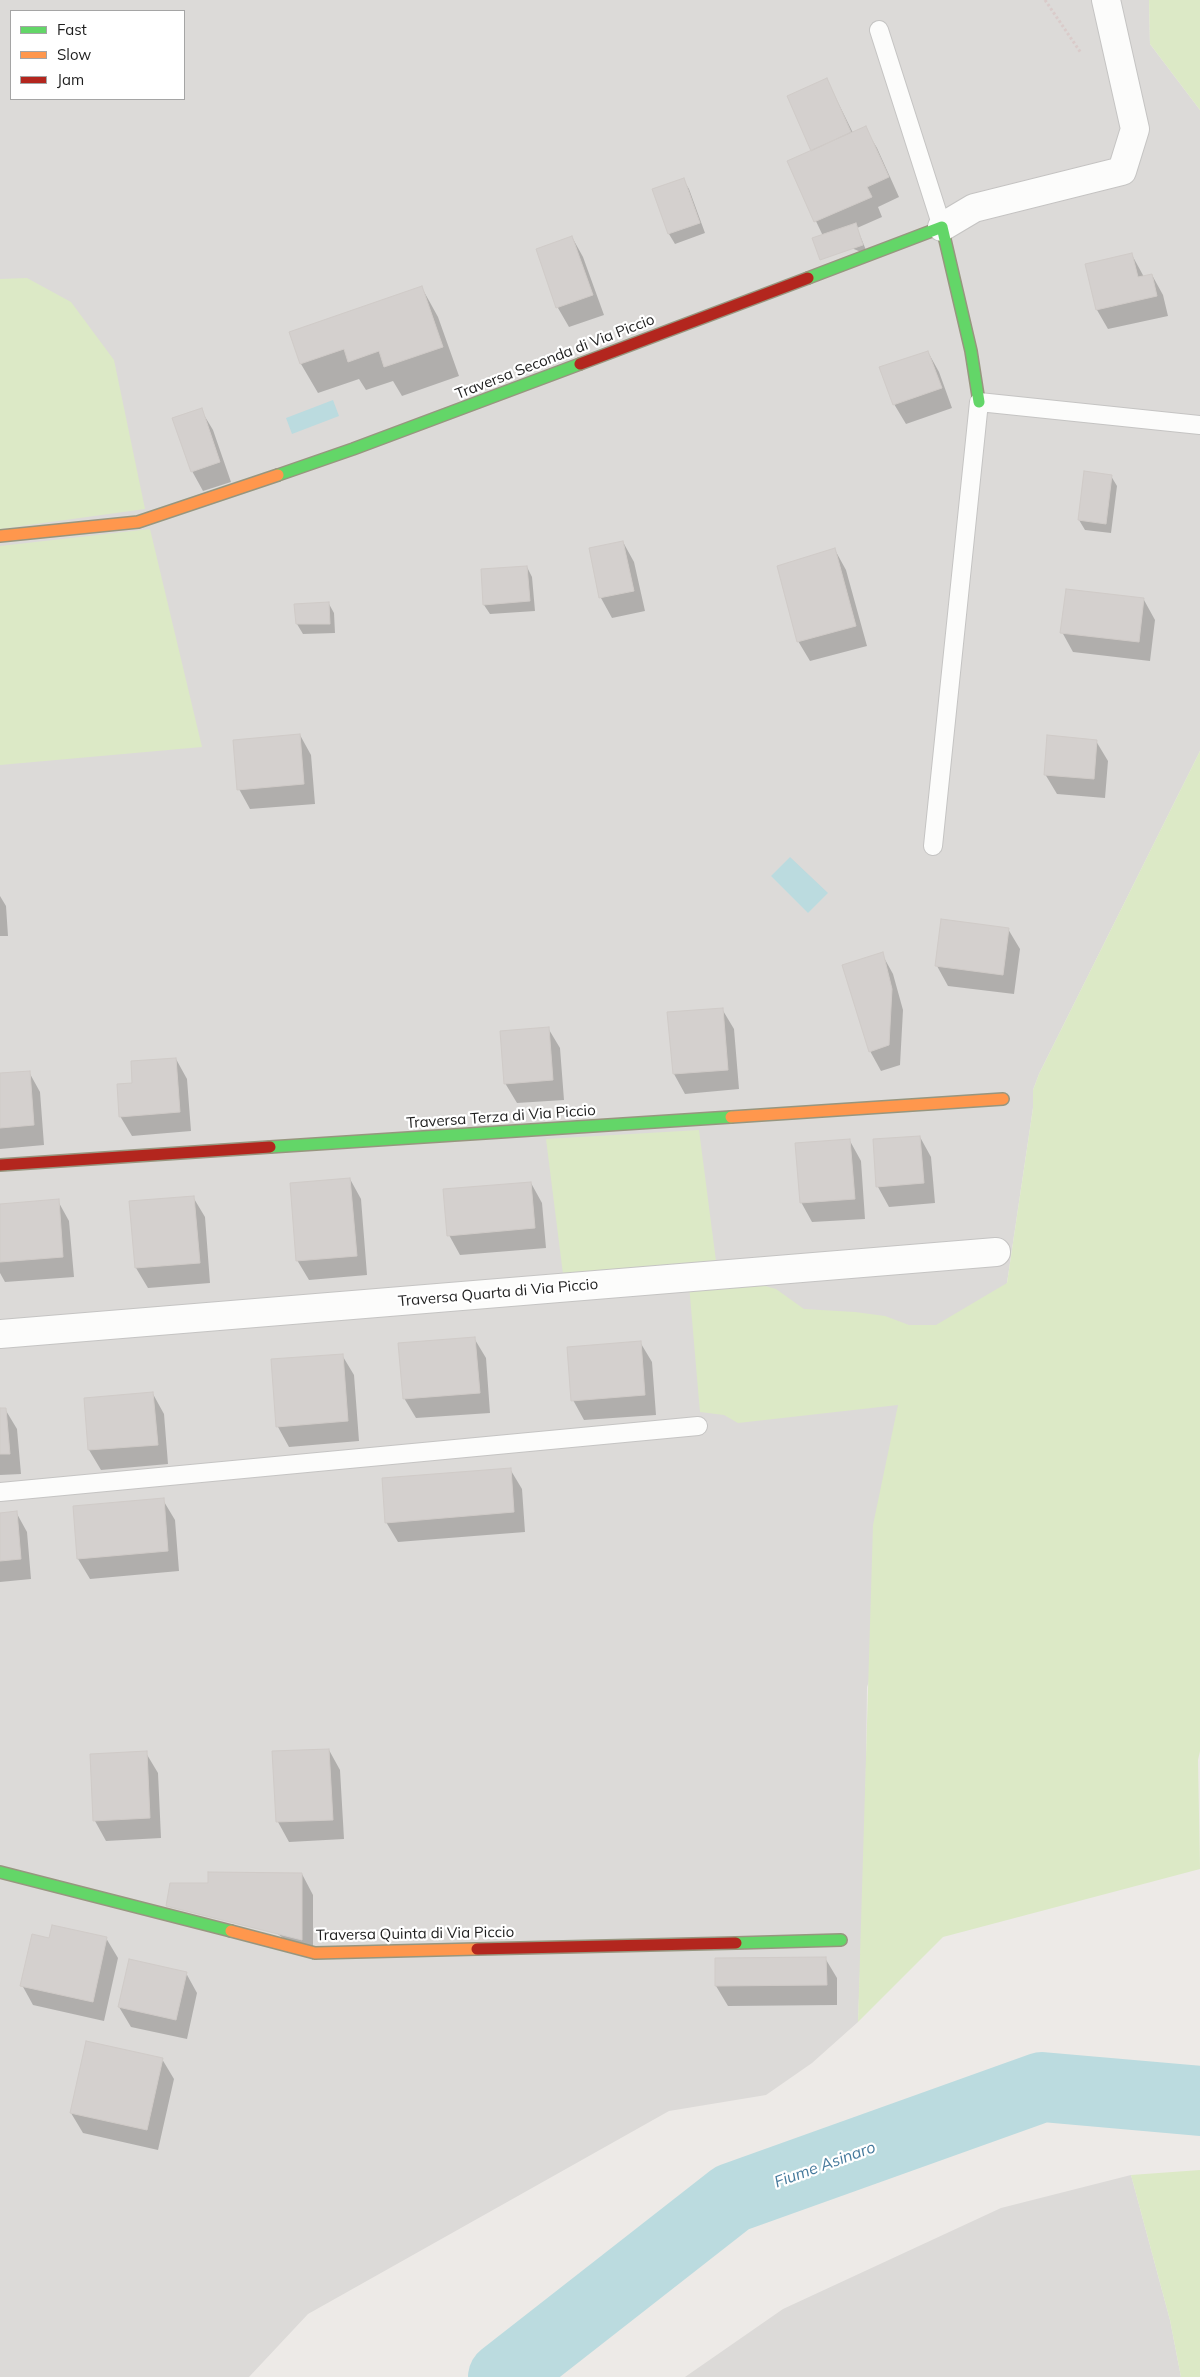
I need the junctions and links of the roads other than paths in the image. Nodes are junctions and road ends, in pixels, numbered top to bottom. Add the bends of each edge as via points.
1 (1106, 0) edge
2 (879, 30) dead end
3 (942, 227) junction
4 (980, 402) junction
5 (1200, 425) edge
6 (0, 536) edge
7 (933, 846) dead end
8 (1003, 1099) dead end
9 (0, 1165) edge
10 (996, 1252) dead end
11 (0, 1334) edge
12 (698, 1426) dead end
13 (0, 1492) edge
14 (0, 1872) edge
15 (841, 1940) dead end

1 - 3 street via 1134,129 1122,170 974,208
2 - 3 lane
3 - 4 street
3 - 6 street, Traversa Seconda di Via Piccio via 353,449 138,522
4 - 5 lane
4 - 7 lane
8 - 9 street, Traversa Terza di Via Piccio
10 - 11 street, Traversa Quarta di Via Piccio
12 - 13 lane
14 - 15 street, Traversa Quinta di Via Piccio via 315,1953

